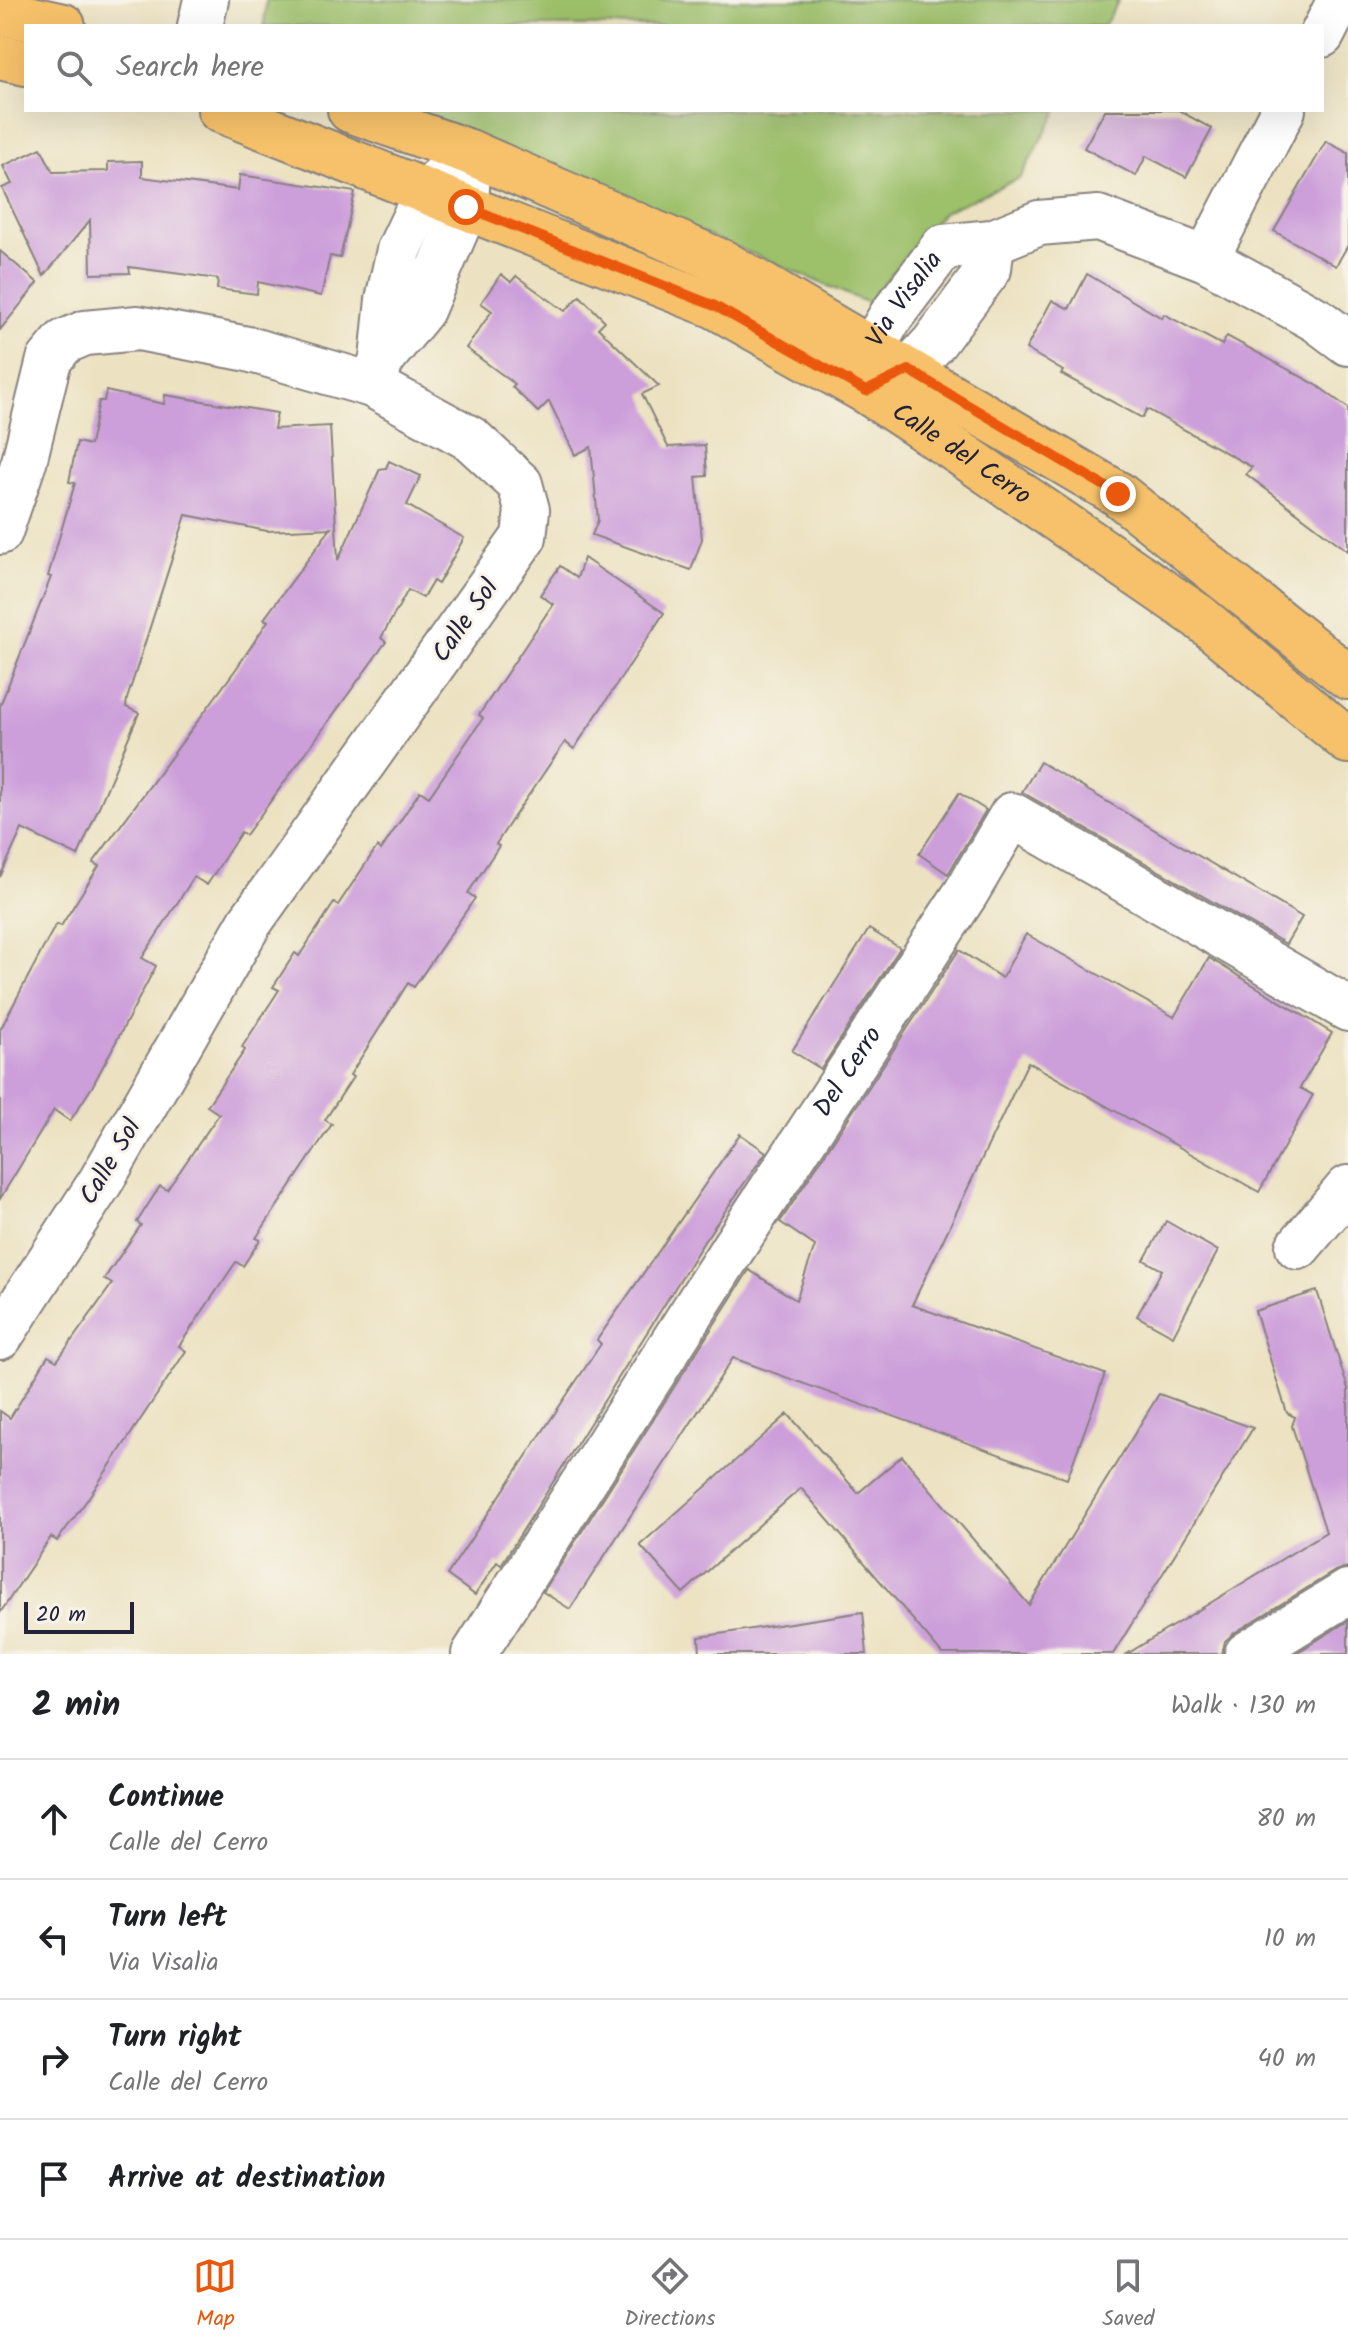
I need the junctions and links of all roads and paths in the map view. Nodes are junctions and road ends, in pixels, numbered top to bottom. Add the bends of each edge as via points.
1 (206, 0) edge
2 (1340, 0) edge
3 (0, 12) edge
4 (54, 24) edge
5 (200, 24) edge
6 (1324, 31) edge
7 (0, 57) edge
8 (24, 63) edge
9 (225, 112) edge
10 (356, 112) edge
11 (1282, 112) edge
12 (469, 152) junction
13 (446, 199) junction
14 (1206, 259) junction
15 (1348, 343) edge
16 (891, 359) junction
17 (377, 372) junction
18 (866, 391) junction
19 (0, 532) edge
20 (1348, 677) edge
21 (1348, 741) edge
22 (1348, 1009) edge
23 (1348, 1188) edge
24 (1298, 1247) dead end
25 (0, 1337) edge
26 (1348, 1592) edge
27 (474, 1654) edge
28 (1247, 1654) edge

1 - 5 street
2 - 6 street
3 - 4 main road
7 - 8 main road
9 - 13 main road, Calle del Cerro
10 - 12 main road, Calle del Cerro
11 - 14 street
12 - 13 street
12 - 16 main road, Calle del Cerro via 724,263
13 - 17 street via 399,250
13 - 18 main road, Calle del Cerro via 715,306
14 - 15 street, Via Visalia via 1317,320
14 - 16 street, Via Visalia via 1098,218 1039,223 992,242 989,269 933,344
16 - 18 street, Via Visalia
16 - 20 main road, Calle del Cerro via 1118,494
17 - 19 street, Calle Sol via 138,328 85,333 64,342 49,360
17 - 25 street, Calle Sol via 471,439 520,484 527,510 524,537 250,922 101,1181
18 - 21 main road, Calle del Cerro via 1198,616
22 - 27 street, Del Cerro via 1012,815
23 - 24 street
26 - 28 street

